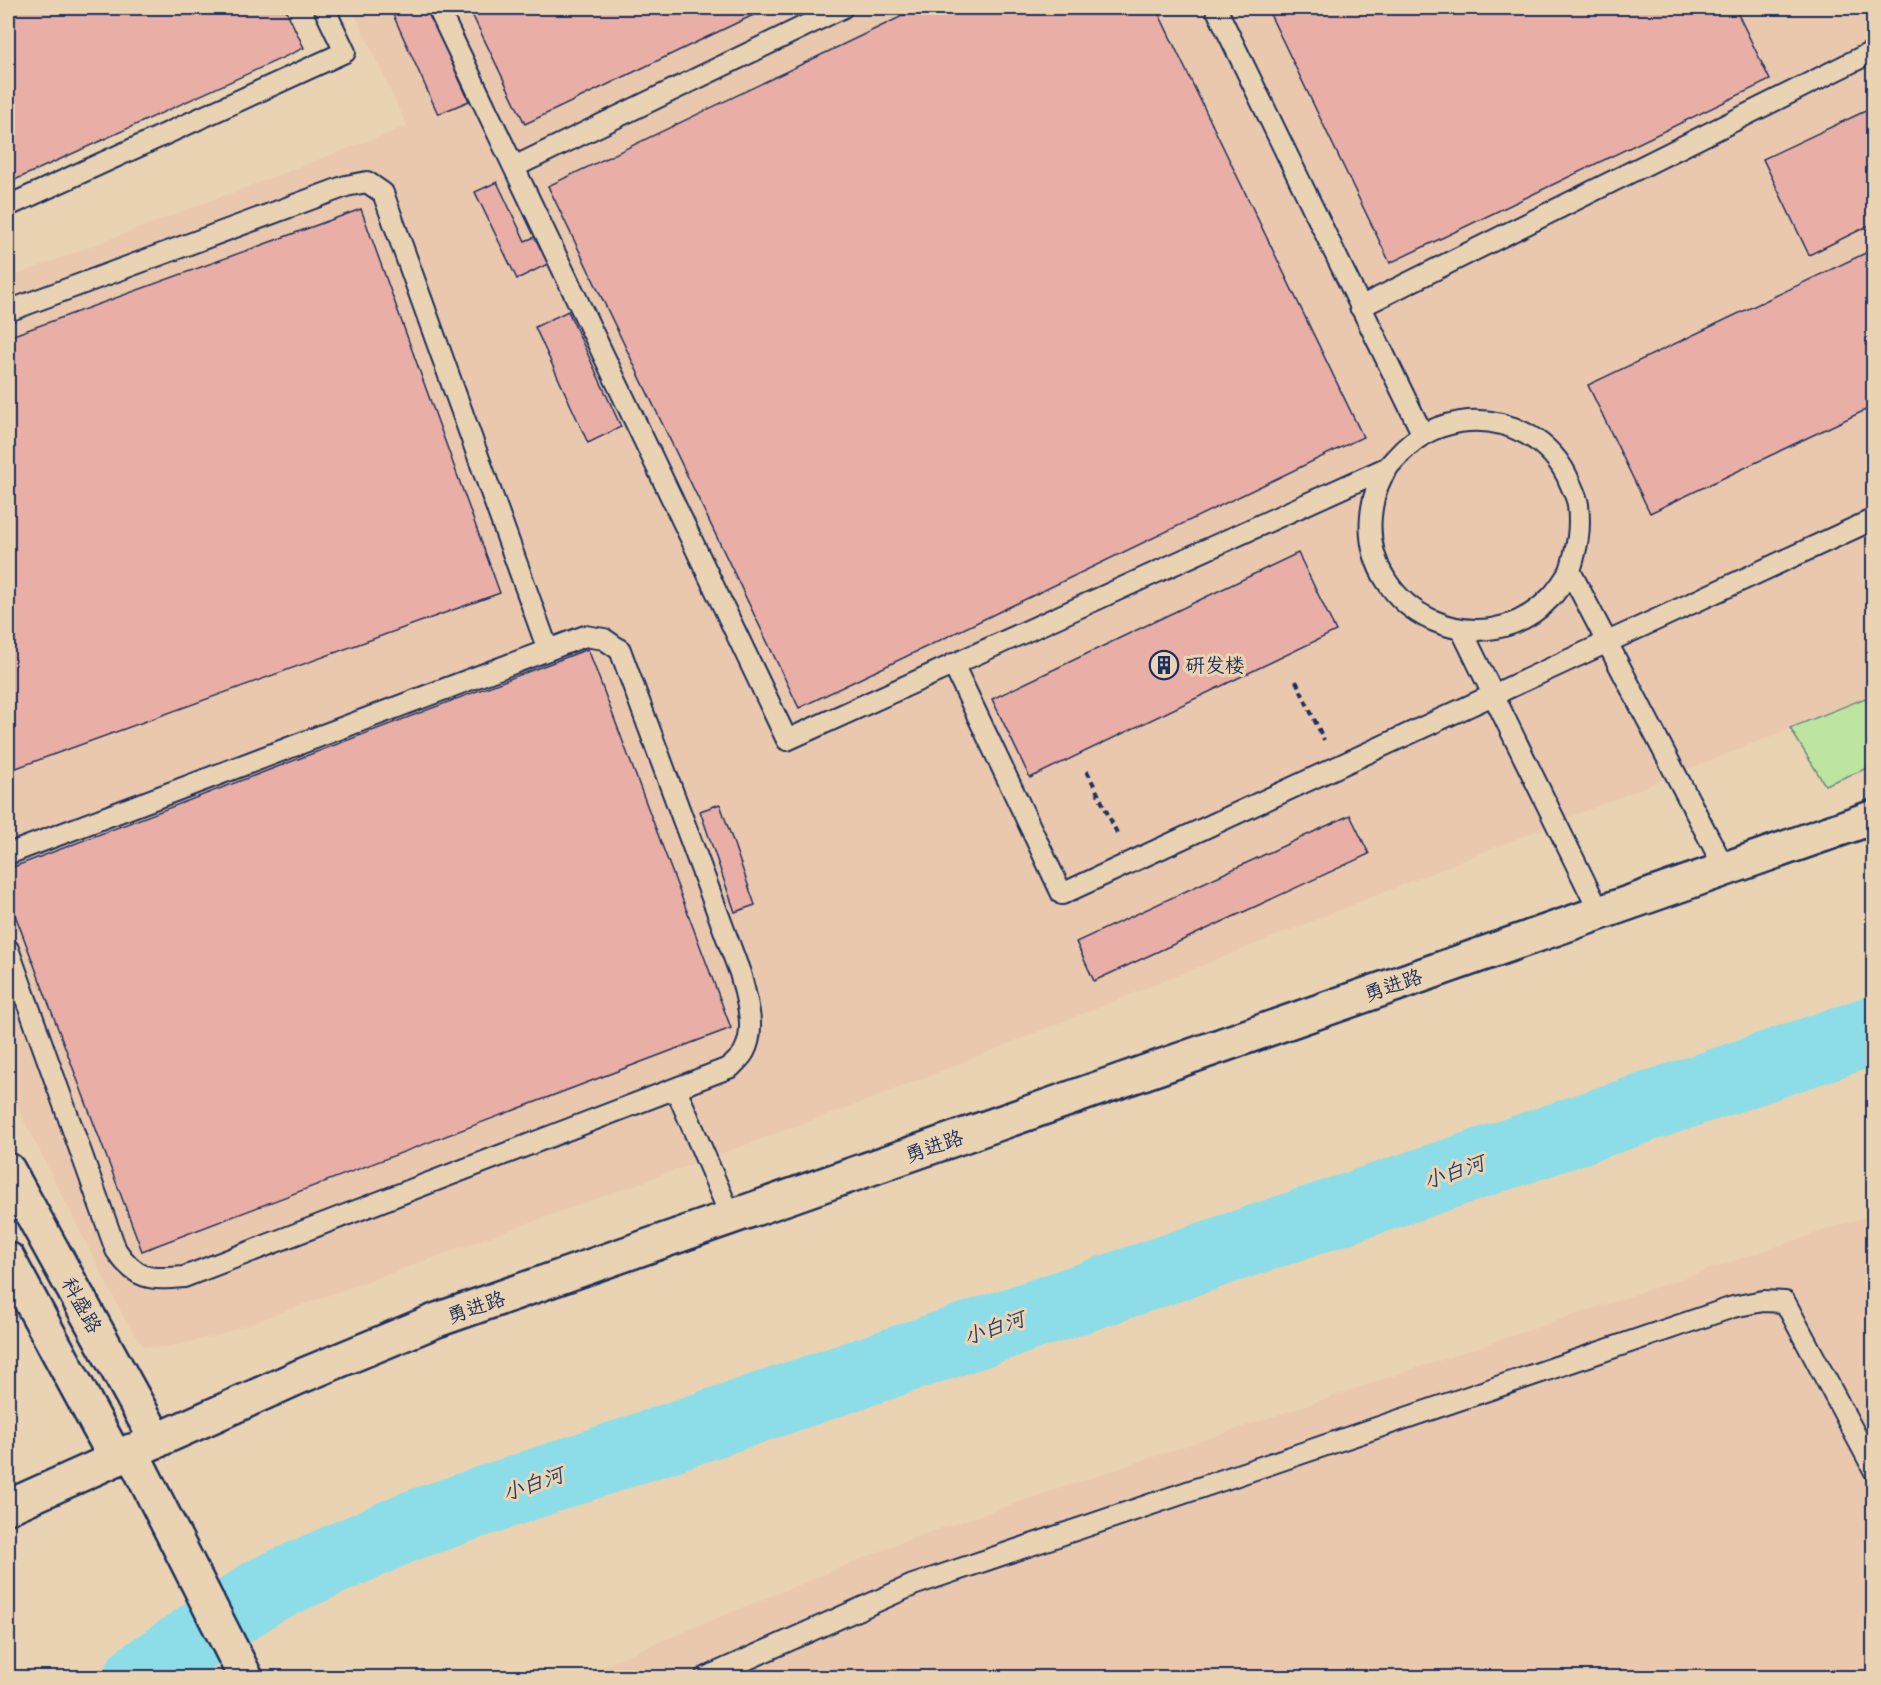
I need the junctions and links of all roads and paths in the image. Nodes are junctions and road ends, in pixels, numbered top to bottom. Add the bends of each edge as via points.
1 (324, 8) edge
2 (438, 8) edge
3 (842, 8) edge
4 (1216, 8) edge
5 (1874, 51) edge
6 (514, 167) junction
7 (8, 206) edge
8 (1360, 307) junction
9 (8, 311) edge
10 (1423, 435) junction
11 (1386, 468) junction
12 (1874, 519) edge
13 (1570, 571) junction
14 (1461, 629) junction
15 (1607, 643) junction
16 (548, 650) junction
17 (953, 664) junction
18 (1296, 681) dead end
19 (1493, 695) junction
20 (1336, 767) junction
21 (1087, 771) dead end
22 (1874, 817) edge
23 (8, 854) edge
24 (1131, 862) junction
25 (1725, 869) junction
26 (1600, 913) junction
27 (8, 949) edge
28 (676, 1089) junction
29 (8, 1170) edge
30 (731, 1217) junction
31 (8, 1259) edge
32 (135, 1450) junction
33 (1874, 1470) edge
34 (8, 1507) edge
35 (740, 1670) edge
36 (246, 1677) edge
37 (705, 1677) edge

1 - 7 lane via 345,52
2 - 6 lane
3 - 6 lane
4 - 8 lane
5 - 8 lane
6 - 17 lane via 787,740
8 - 10 lane
9 - 16 lane via 335,190 367,182 383,193
10 - 11 lane via 1410,442
10 - 13 lane via 1441,425 1476,420 1511,426 1542,444 1565,470 1578,502 1580,537
11 - 14 lane via 1372,500 1369,535 1379,569 1399,598 1427,619
11 - 17 lane
12 - 15 lane
13 - 14 lane via 1551,598 1524,618 1494,628
13 - 15 lane
14 - 19 lane
15 - 19 lane
15 - 25 lane
16 - 23 lane
16 - 28 lane via 585,636 604,639 620,650 740,973 750,1035 744,1053 731,1067
17 - 24 lane via 1062,894
18 - 20 path
19 - 20 lane
19 - 26 lane
20 - 24 lane
21 - 24 path
22 - 25 street, 勇进路
25 - 26 street, 勇进路
26 - 30 street, 勇进路
27 - 28 lane via 116,1250 140,1276 184,1277
28 - 30 lane
29 - 32 street, 科盛路
30 - 32 street, 勇进路 via 437,1320
31 - 32 street, 科盛路
32 - 34 street, 勇进路
32 - 36 street, 科盛路
33 - 35 lane via 1785,1302 1763,1301 1721,1311 913,1585
35 - 37 lane

